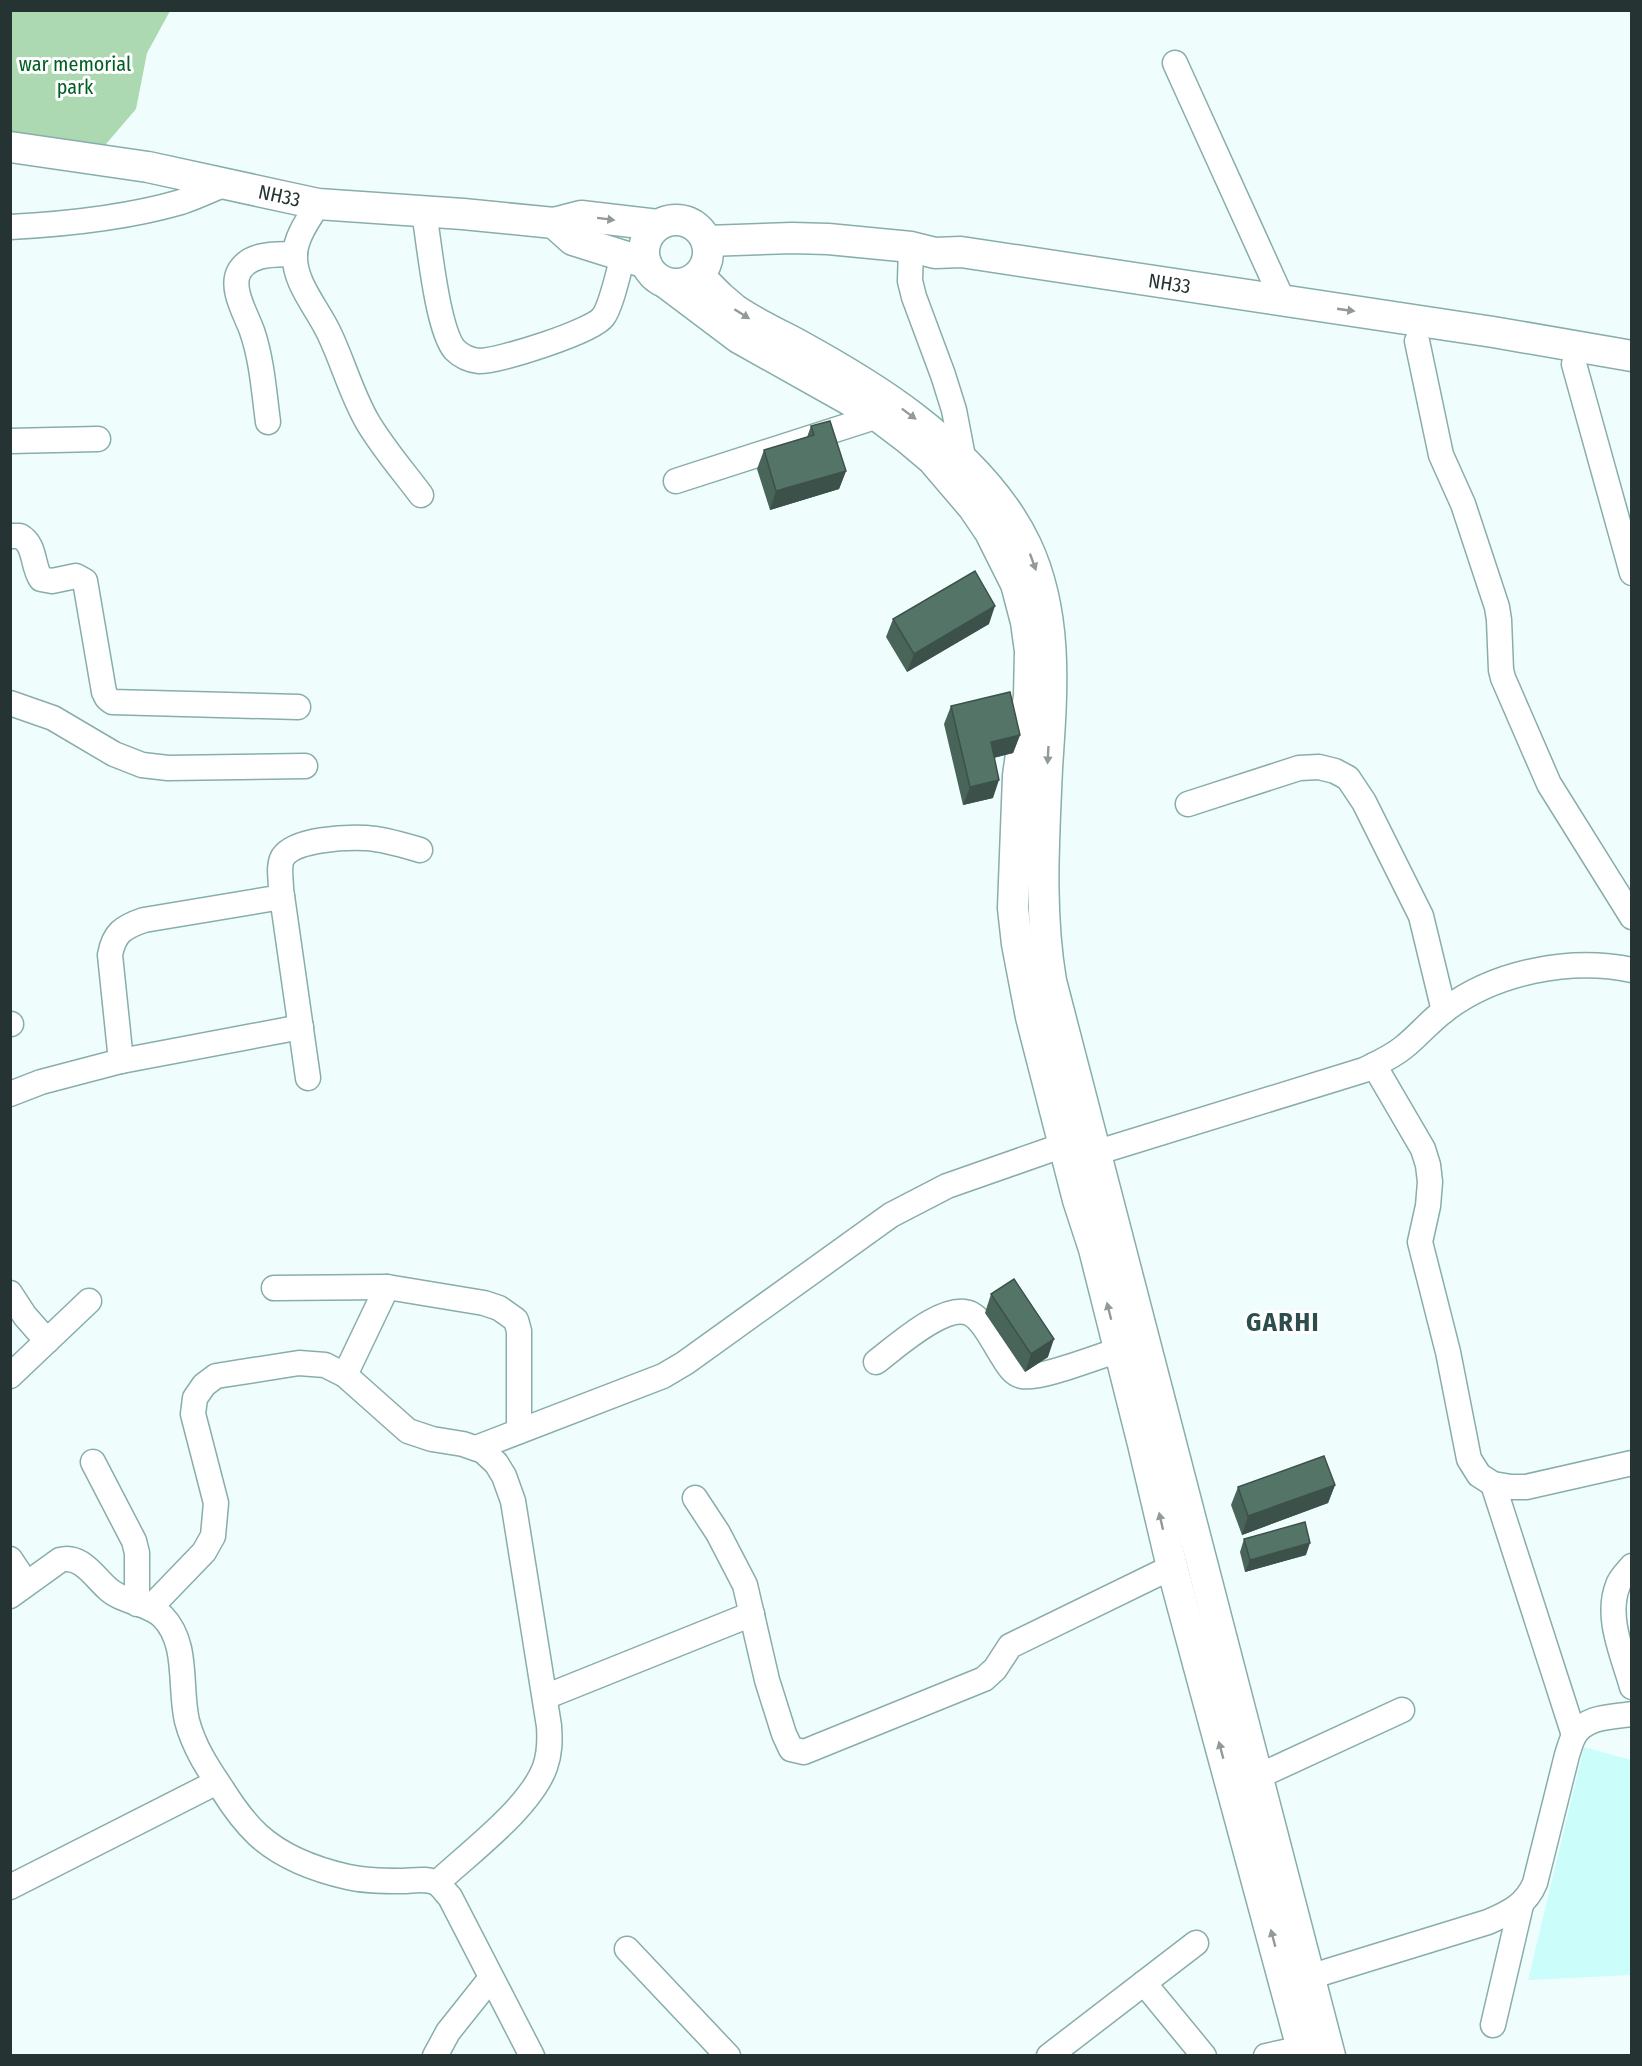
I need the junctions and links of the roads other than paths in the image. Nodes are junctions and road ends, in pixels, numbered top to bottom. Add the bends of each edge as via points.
1 (1175, 63) dead end
2 (10, 147) edge
3 (225, 184) junction
4 (318, 204) junction
5 (424, 212) junction
6 (554, 223) junction
7 (658, 225) junction
8 (10, 227) edge
9 (707, 241) junction
10 (923, 250) junction
11 (295, 254) junction
12 (645, 267) junction
13 (699, 276) junction
14 (1282, 301) junction
15 (1418, 341) junction
16 (1632, 356) edge
17 (1574, 364) junction
18 (1632, 375) edge
19 (878, 416) junction
20 (268, 422) dead end
21 (98, 439) dead end
22 (10, 441) edge
23 (964, 462) junction
24 (676, 481) dead end
25 (421, 495) dead end
26 (10, 536) edge
27 (1632, 573) edge
28 (10, 704) edge
29 (298, 707) dead end
30 (305, 766) dead end
31 (1188, 804) dead end
32 (420, 850) dead end
33 (282, 897) junction
34 (1632, 916) edge
35 (1632, 970) edge
36 (1444, 1011) junction
37 (301, 1027) junction
38 (121, 1061) junction
39 (1374, 1065) junction
40 (308, 1078) dead end
41 (10, 1094) edge
42 (1064, 1145) junction
43 (1095, 1153) junction
44 (387, 1287) junction
45 (274, 1288) dead end
46 (10, 1293) edge
47 (89, 1301) dead end
48 (47, 1341) junction
49 (1119, 1350) junction
50 (876, 1362) dead end
51 (345, 1375) junction
52 (10, 1376) edge
53 (519, 1431) junction
54 (476, 1448) junction
55 (93, 1462) dead end
56 (1632, 1463) edge
57 (1493, 1484) junction
58 (695, 1497) dead end
59 (10, 1559) edge
60 (1172, 1566) junction
61 (1632, 1566) edge
62 (18, 1590) edge
63 (143, 1606) junction
64 (753, 1614) junction
65 (1632, 1687) edge
66 (545, 1697) junction
67 (1402, 1710) dead end
68 (1632, 1714) edge
69 (1574, 1735) junction
70 (1257, 1777) junction
71 (217, 1782) junction
72 (437, 1883) junction
73 (10, 1887) edge
74 (1521, 1905) junction
75 (1196, 1943) dead end
76 (627, 1949) dead end
77 (491, 1978) junction
78 (1298, 1981) junction
79 (1144, 1983) junction
80 (1493, 2025) dead end
81 (1316, 2051) edge
82 (435, 2055) edge
83 (532, 2055) edge
84 (728, 2055) edge
85 (1049, 2055) edge
86 (1203, 2055) edge
87 (1266, 2055) edge

1 - 14 street
2 - 3 main road, NH33 via 148,167
3 - 4 main road, NH33
3 - 8 street via 183,201 126,215
4 - 5 main road, NH33
4 - 11 street via 299,236
5 - 6 main road, NH33
5 - 12 street via 446,333 453,348 464,358 481,361 504,356 583,331 605,315
6 -> 7 main road, NH33 via 580,216
6 - 12 main road via 573,240
7 - 9 main road via 672,220 687,221
7 - 12 main road via 644,249
9 - 10 main road, NH33 via 804,238
9 - 13 main road via 708,259
10 - 14 main road, NH33 via 961,252
10 - 15 main road via 959,270
10 - 23 street via 910,281 954,410
11 - 20 street via 260,256 248,261 238,272 236,286 260,363
11 - 25 street via 304,288 329,332 367,422
12 - 13 main road via 678,285
12 - 19 main road via 740,338
13 -> 23 main road via 740,313 886,397
14 -> 16 main road, NH33
15 - 17 main road
15 - 34 street via 1441,455 1463,504 1497,607 1503,678 1546,778
17 - 18 main road
17 - 27 street
19 - 24 street
19 - 42 main road via 932,459 973,507 1016,584 1026,622 1029,696 1018,776 1013,908 1031,1017
21 - 22 street
23 -> 43 main road via 1005,510 1026,545 1048,617 1052,689 1043,848 1043,928 1051,981
26 - 29 street via 20,536 28,542 41,579 76,576 85,581 104,692 112,702
28 - 30 street via 53,718 114,754 142,765
31 - 36 street via 1299,768 1319,767 1348,778 1364,802 1420,916
32 - 33 street via 367,838 301,845 281,860
33 - 37 street
33 - 38 street via 144,920 120,932 110,955
35 - 36 street via 1605,965 1556,967 1485,985
36 - 39 street via 1403,1048
37 - 38 street
37 - 40 street
38 - 41 street via 48,1079
39 - 43 street
39 - 57 street via 1423,1149 1428,1165 1428,1206 1420,1242 1423,1260 1448,1352 1468,1459 1479,1475
49 -> 42 main road
42 - 53 street via 922,1198 891,1215 663,1376
43 - 70 main road
44 - 45 street
44 - 51 street
44 - 53 street via 484,1303 516,1320
46 - 48 street
47 - 48 street
48 - 52 street
49 - 50 street via 1044,1374 1020,1376 1010,1368 979,1321 960,1312 944,1314
60 -> 49 main road
51 - 54 street via 408,1431
51 - 63 street via 325,1365 299,1363 216,1376 204,1385 195,1398 193,1414 216,1503 213,1536 204,1552
53 - 54 street
54 - 66 street via 496,1463 513,1501
55 - 63 street via 134,1541
56 - 57 street via 1526,1487
57 - 69 street
58 - 64 street via 736,1566
59 - 62 street
60 - 64 street via 1010,1646 984,1679 804,1752 791,1749 784,1734
78 -> 60 main road
61 - 65 street via 1618,1582 1613,1602 1615,1625
62 - 63 street via 68,1557 109,1591
63 - 71 street via 162,1617 174,1633 186,1718 194,1743
64 - 66 street
66 - 72 street via 550,1747 534,1788 518,1808
67 - 70 street
68 - 69 street via 1597,1719
69 - 74 street via 1535,1883
70 - 78 main road
71 - 72 street via 258,1835 280,1852 349,1877
71 - 73 street
72 - 77 street via 450,1897
74 - 78 street via 1488,1922
74 - 80 street
75 - 79 street
76 - 84 street
77 - 82 street via 448,2032
77 - 83 street
78 - 81 main road
79 - 85 street
79 - 86 street
81 - 87 street

